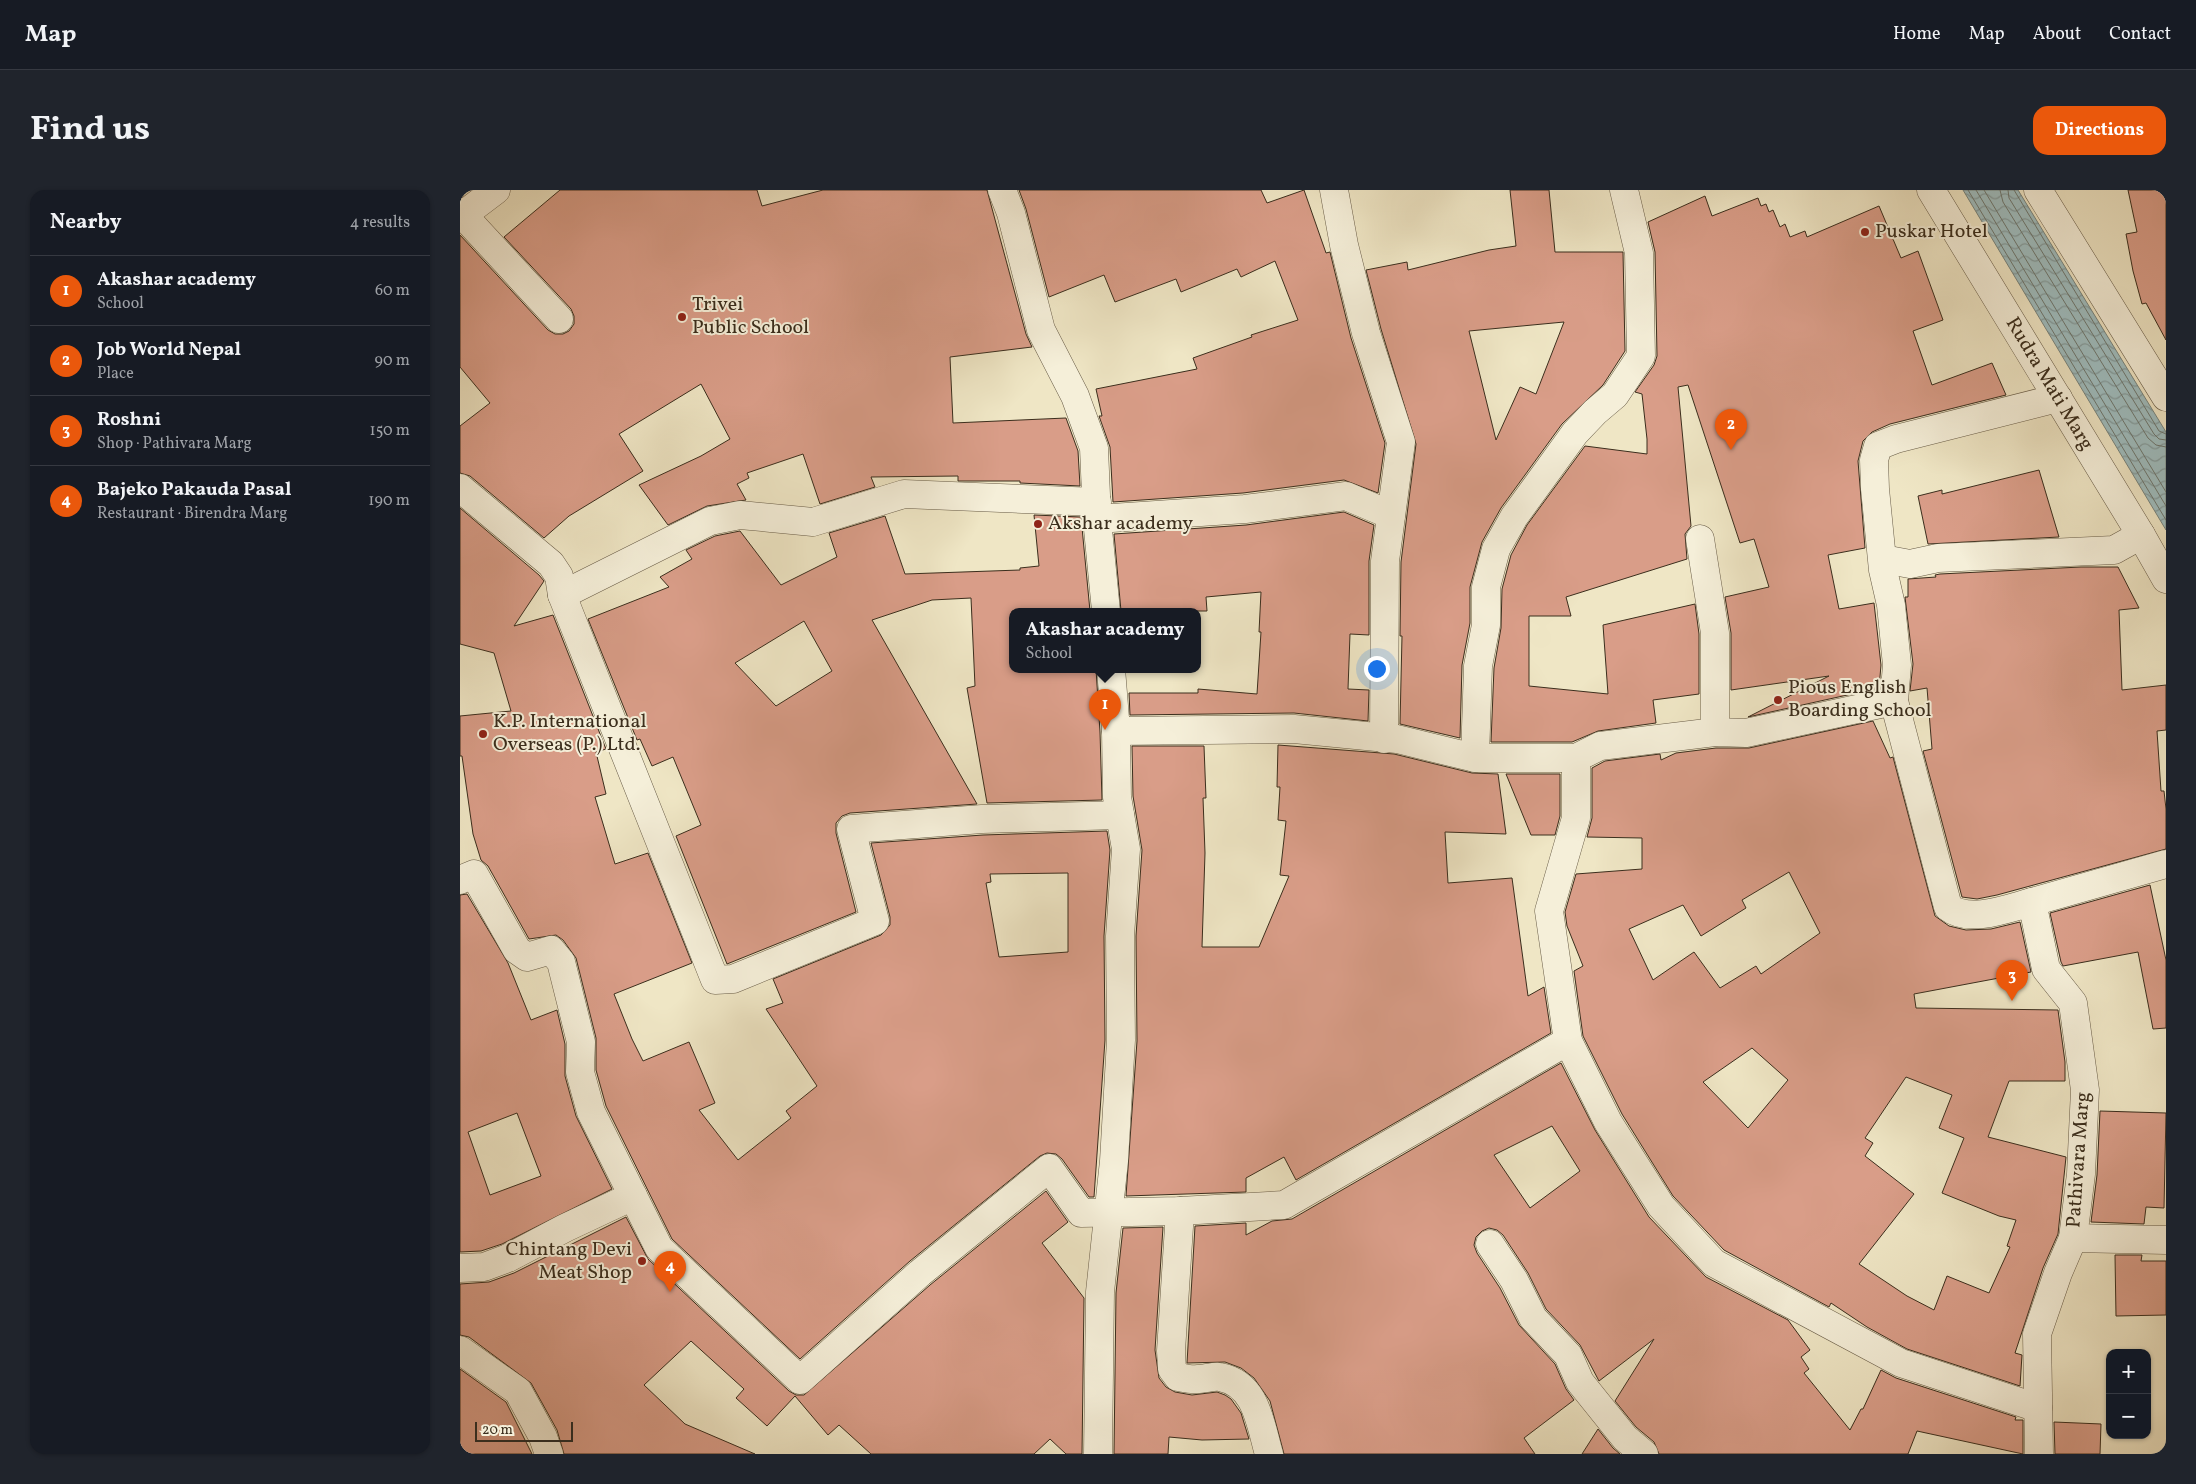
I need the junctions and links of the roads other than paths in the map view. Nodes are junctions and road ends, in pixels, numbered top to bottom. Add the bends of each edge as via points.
1 (496, 190) edge
2 (1002, 190) edge
3 (1334, 190) edge
4 (1624, 190) edge
5 (1931, 190) edge
6 (2038, 190) edge
7 (462, 213) edge
8 (559, 319) dead end
9 (2166, 397) edge
10 (2058, 398) junction
11 (460, 488) edge
12 (1097, 511) junction
13 (1391, 515) junction
14 (2142, 535) junction
15 (1700, 539) dead end
16 (1883, 559) junction
17 (2166, 579) edge
18 (562, 595) junction
19 (1106, 608) edge
20 (1111, 673) edge
21 (1894, 701) junction
22 (1116, 731) junction
23 (1714, 732) junction
24 (1384, 739) junction
25 (1475, 758) junction
26 (1576, 758) junction
27 (1120, 815) junction
28 (2166, 864) edge
29 (460, 880) edge
30 (2032, 902) junction
31 (1568, 1040) junction
32 (633, 1196) junction
33 (1109, 1212) junction
34 (1180, 1212) junction
35 (2073, 1238) junction
36 (2166, 1240) edge
37 (1490, 1244) dead end
38 (460, 1268) edge
39 (460, 1350) edge
40 (2038, 1408) junction
41 (549, 1454) edge
42 (1098, 1454) edge
43 (1269, 1454) edge
44 (1644, 1454) edge
45 (2039, 1454) edge

1 - 7 street
2 - 12 street via 1041,330 1075,396 1094,448
3 - 13 street via 1344,246 1366,332 1401,442
4 - 25 street via 1639,252 1641,356 1615,395 1576,433 1514,517 1496,549 1486,586 1486,625 1478,666
5 - 10 street, Rudra Mati Marg
6 - 9 street
7 - 8 street
10 - 14 street, Rudra Mati Marg
10 - 16 street via 1878,446 1874,460 1875,489
11 - 18 street via 551,564 558,576
12 - 13 street via 1245,509 1346,496
12 - 18 street via 904,494 813,522 740,515 710,521
12 - 19 street
13 - 24 street via 1385,561
14 - 16 street via 2114,550 1938,558 1910,564
14 - 17 street, Rudra Mati Marg
15 - 23 street via 1715,634
16 - 21 street via 1897,665
18 - 27 street via 715,980 733,979 875,921 851,829 982,819
20 - 22 street
21 - 23 street via 1746,733
21 - 30 street via 1948,907 1956,913 1968,914
22 - 24 street via 1294,729
22 - 27 street
23 - 26 street via 1600,746
24 - 25 street via 1397,739
25 - 26 street
26 - 31 street via 1576,818 1549,911
27 - 33 street via 1126,848 1120,936 1121,1040
28 - 30 street
29 - 32 street via 474,874 517,950 527,957 550,950 562,962 581,1042 580,1072 591,1112
30 - 35 street, Pathivara Marg via 2046,969 2073,1002 2085,1090 2081,1174
31 - 34 street via 1284,1205
31 - 40 street via 1608,1122 1661,1206 1714,1263 1900,1363
32 - 33 street via 659,1248 800,1380 920,1273 1049,1168 1081,1214
32 - 38 street via 508,1258 484,1267
33 - 34 street
33 - 42 street via 1100,1292
34 - 43 street via 1172,1369 1178,1376 1196,1380 1219,1377 1244,1389 1252,1397
35 - 36 street
35 - 40 street, Pathivara Marg via 2037,1334
37 - 44 street via 1514,1280 1533,1318 1568,1355 1580,1382 1620,1431
39 - 41 street via 518,1391 544,1437
40 - 45 street, Pathivara Marg

